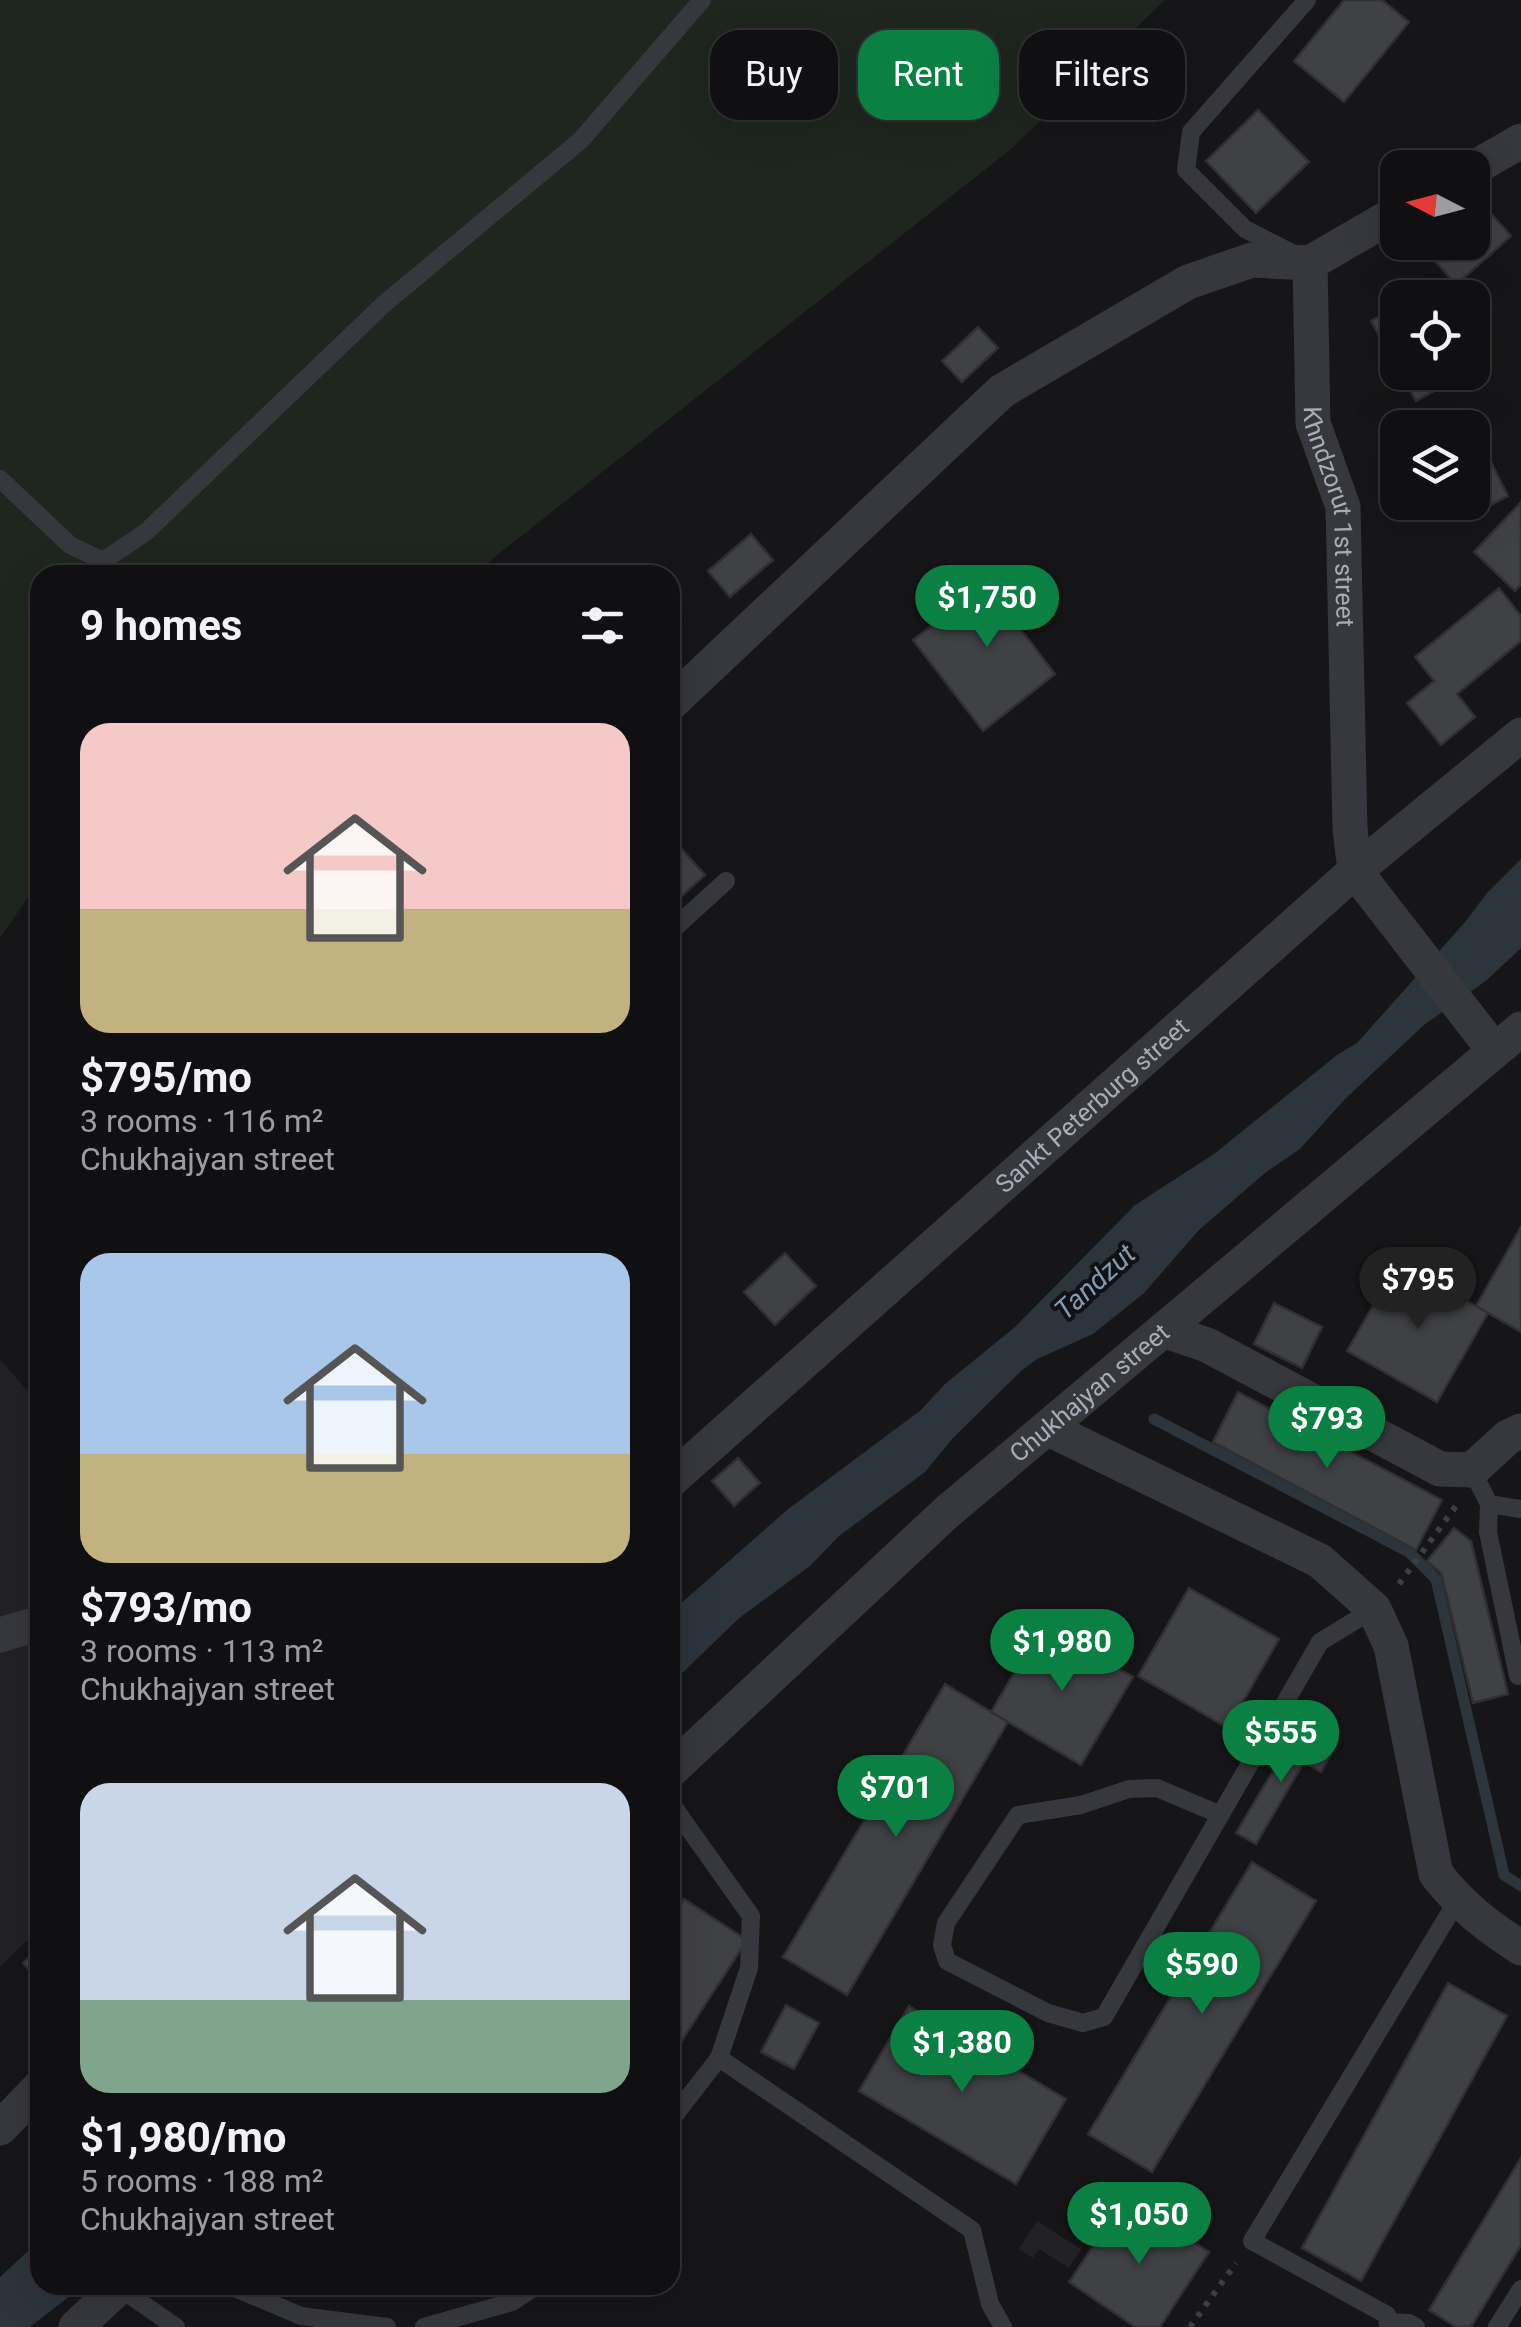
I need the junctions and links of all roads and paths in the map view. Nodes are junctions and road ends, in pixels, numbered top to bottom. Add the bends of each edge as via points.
1 (702, 0) edge
2 (1307, 0) edge
3 (1521, 141) edge
4 (1490, 159) edge
5 (1380, 222) edge
6 (1310, 263) junction
7 (0, 478) edge
8 (680, 695) edge
9 (1521, 734) edge
10 (1355, 871) junction
11 (726, 881) dead end
12 (680, 923) edge
13 (1497, 1034) edge
14 (1163, 1330) junction
15 (1047, 1428) junction
16 (1521, 1431) edge
17 (1472, 1470) junction
18 (680, 1472) edge
19 (1489, 1504) junction
20 (1521, 1509) edge
21 (1386, 1597) junction
22 (30, 1626) edge
23 (0, 1635) edge
24 (1518, 1676) dead end
25 (680, 1763) edge
26 (1220, 1815) junction
27 (680, 1816) edge
28 (1457, 1901) junction
29 (1521, 1948) edge
30 (719, 2058) junction
31 (30, 2097) edge
32 (680, 2108) edge
33 (0, 2128) edge
34 (1252, 2242) junction
35 (1521, 2290) edge
36 (110, 2295) edge
37 (132, 2295) edge
38 (252, 2295) edge
39 (523, 2295) edge
40 (1388, 2324) edge
41 (76, 2327) edge
42 (176, 2327) edge
43 (387, 2327) edge
44 (424, 2327) edge
45 (1002, 2327) edge
46 (1190, 2327) edge
47 (1416, 2327) edge
48 (1497, 2327) edge

1 - 7 lane via 581,140 384,304 146,532 103,561 70,545
2 - 6 lane via 1191,132 1186,170 1245,229
3 - 4 street
5 - 6 street
6 - 8 street via 1252,260 1188,282 1002,391
6 - 10 street, Khndzorut 1st street via 1313,424 1344,506
9 - 10 street, Sankt Peterburg street
10 - 13 street
10 - 18 street, Sankt Peterburg street
11 - 12 lane
13 - 14 street, Chukhajyan street
14 - 15 street, Chukhajyan street
14 - 17 street via 1207,1345 1440,1469
15 - 21 street
15 - 25 street, Chukhajyan street via 947,1512
16 - 17 street
17 - 19 lane
17 - 21 path via 1453,1514
19 - 20 lane
19 - 24 lane via 1488,1532
21 - 26 lane via 1320,1642
21 - 28 street via 1436,1874
22 - 23 street
26 - 26 lane via 1104,2018 1083,2024 1048,2013 947,1961 946,1923 1018,1816 1156,1788
27 - 30 lane via 751,1916 750,1968
28 - 29 street
28 - 34 lane
30 - 32 lane
30 - 45 lane via 972,2230
31 - 33 street
34 - 40 lane via 1387,2315
34 - 46 path
35 - 48 lane
36 - 41 street
37 - 42 lane
38 - 43 lane via 301,2316
39 - 44 lane
40 - 47 lane

